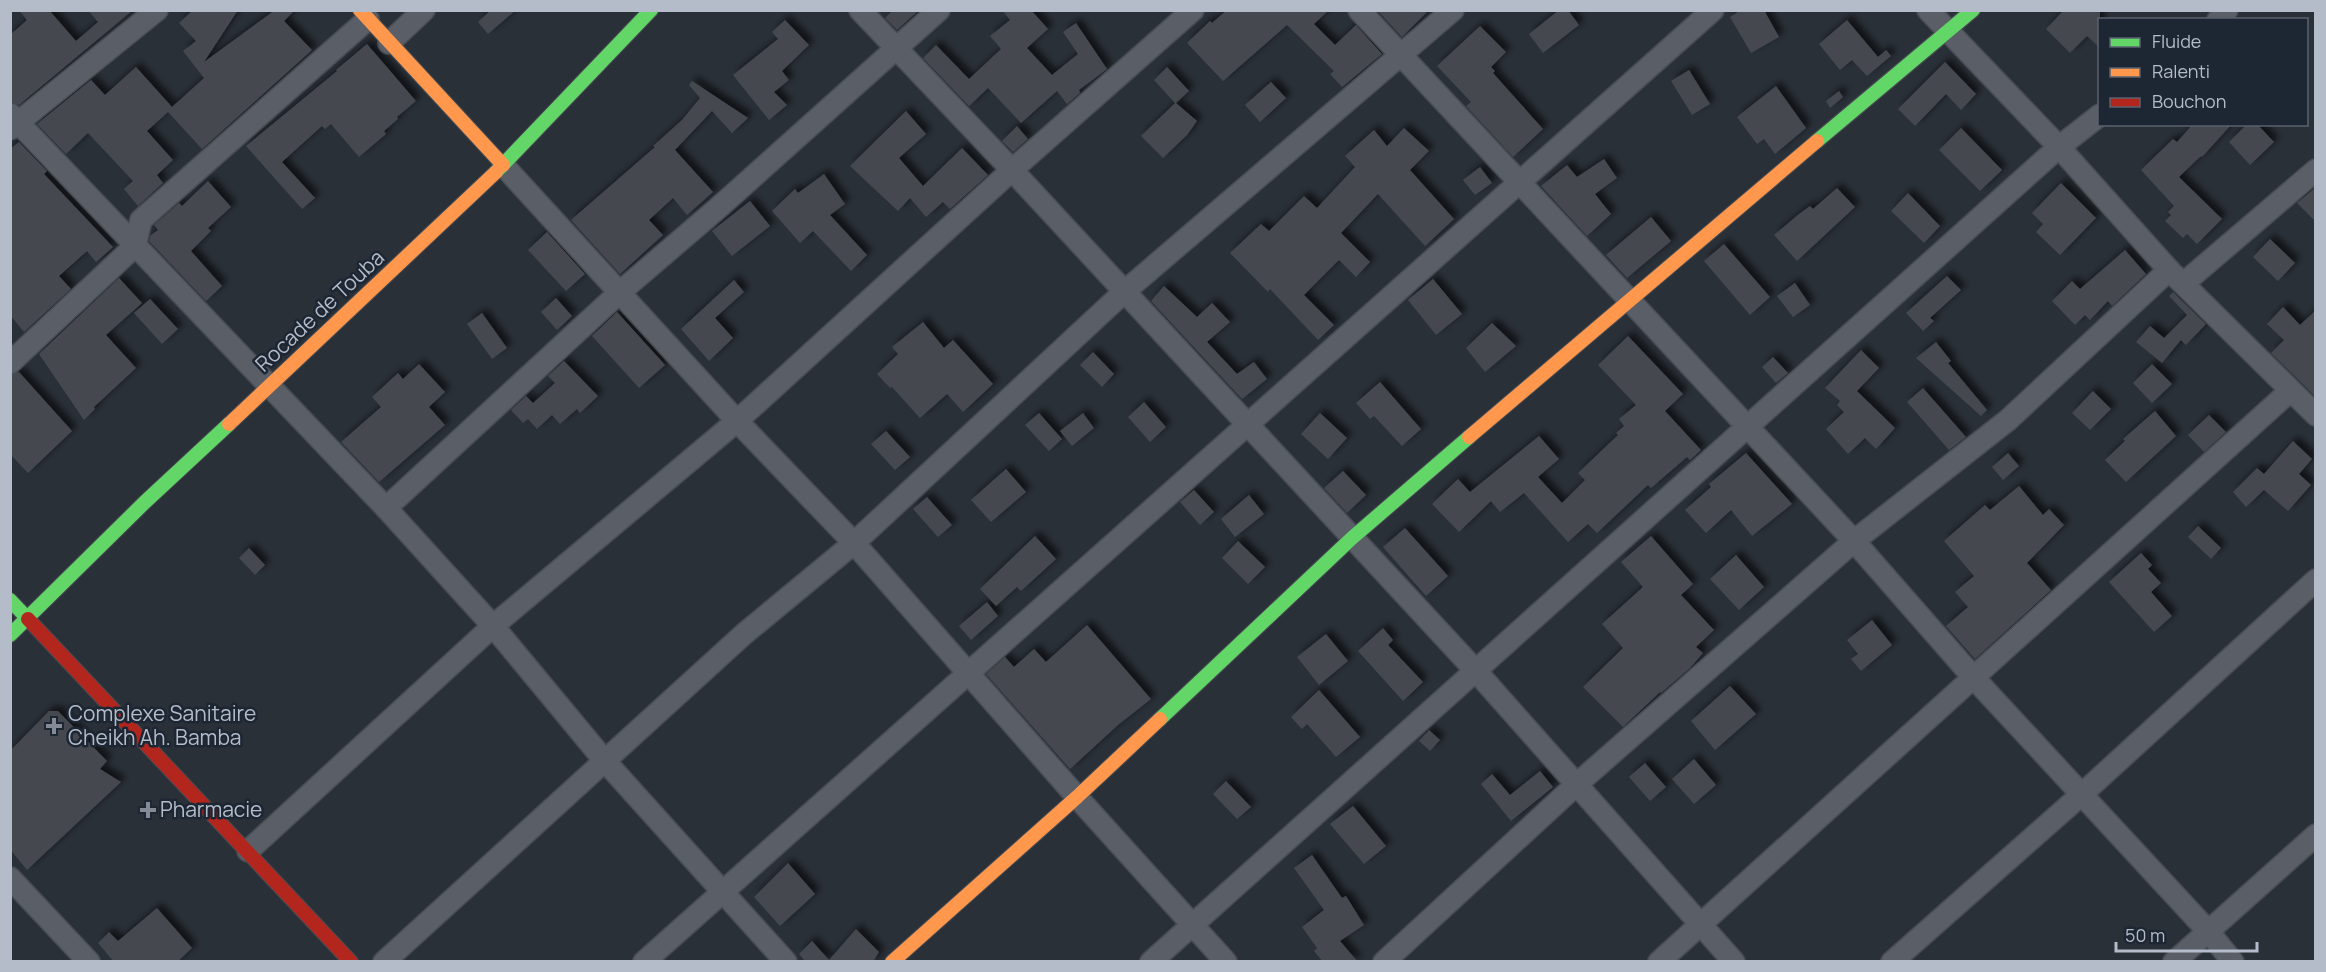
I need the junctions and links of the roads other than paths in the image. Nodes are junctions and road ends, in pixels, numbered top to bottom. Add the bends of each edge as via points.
1 (157, 10) edge
2 (424, 10) edge
3 (651, 10) edge
4 (860, 10) edge
5 (939, 10) edge
6 (1193, 10) edge
7 (1359, 10) edge
8 (1453, 10) edge
9 (1713, 10) edge
10 (1928, 10) edge
11 (1973, 10) edge
12 (364, 15) edge
13 (1949, 31) junction
14 (388, 43) junction
15 (896, 48) junction
16 (1400, 57) junction
17 (2098, 118) edge
18 (13, 122) edge
19 (2059, 147) junction
20 (502, 165) junction
21 (1012, 170) junction
22 (2316, 170) edge
23 (1520, 183) junction
24 (135, 246) junction
25 (2177, 276) junction
26 (1124, 292) junction
27 (619, 293) junction
28 (1629, 299) junction
29 (10, 363) edge
30 (270, 386) junction
31 (2290, 391) junction
32 (2316, 416) edge
33 (737, 421) junction
34 (1249, 424) junction
35 (1747, 426) junction
36 (386, 508) junction
37 (1352, 538) junction
38 (1854, 542) junction
39 (854, 543) junction
40 (2316, 580) edge
41 (10, 600) edge
42 (28, 619) junction
43 (492, 626) junction
44 (10, 635) edge
45 (1475, 670) junction
46 (968, 674) junction
47 (1973, 678) junction
48 (604, 760) junction
49 (1578, 784) junction
50 (2081, 795) junction
51 (1077, 797) junction
52 (2316, 835) edge
53 (248, 851) junction
54 (10, 878) edge
55 (724, 891) junction
56 (1192, 924) junction
57 (1701, 924) junction
58 (2208, 931) junction
59 (88, 962) edge
60 (351, 962) edge
61 (384, 962) edge
62 (644, 962) edge
63 (786, 962) edge
64 (892, 962) edge
65 (1151, 962) edge
66 (1227, 962) edge
67 (1384, 962) edge
68 (1659, 962) edge
69 (1734, 962) edge
70 (1892, 962) edge
71 (2174, 962) edge
72 (2233, 962) edge

1 - 18 street
2 - 14 street
3 - 20 street, Rocade de Touba
4 - 15 street
5 - 15 street
6 - 21 street
7 - 16 street
8 - 16 street
9 - 23 street
10 - 13 street
11 - 13 street
12 - 14 street
12 - 24 street via 141,220
13 - 19 street
13 - 28 street
14 - 20 street
15 - 21 street
15 - 27 street
16 - 23 street
16 - 26 street
17 - 19 street
18 - 24 street
19 - 25 street
19 - 35 street
20 - 27 street
20 - 30 street, Rocade de Touba
21 - 26 street
21 - 33 street
22 - 25 street
23 - 28 street
23 - 34 street
24 - 29 street
24 - 30 street
25 - 31 street
25 - 38 street via 2008,420
26 - 34 street
26 - 39 street
27 - 33 street
27 - 36 street
28 - 35 street
28 - 37 street
30 - 36 street
30 - 42 street, Rocade de Touba via 145,502
31 - 32 street
31 - 47 street
33 - 39 street
33 - 43 street
34 - 37 street
34 - 46 street
35 - 38 street
35 - 45 street
36 - 43 street
37 - 45 street
37 - 51 street
38 - 47 street
38 - 49 street
39 - 46 street
39 - 48 street via 744,634
40 - 50 street
41 - 42 street
42 - 44 street, Rocade de Touba
42 - 53 street
43 - 48 street
43 - 53 street
45 - 49 street
45 - 56 street
46 - 51 street
46 - 55 street
47 - 50 street
47 - 57 street
48 - 55 street
48 - 61 street
49 - 57 street
49 - 67 street
50 - 58 street
50 - 70 street
51 - 56 street
51 - 64 street
52 - 58 street
53 - 60 street
54 - 59 street
55 - 62 street
55 - 63 street
56 - 65 street
56 - 66 street
57 - 68 street
57 - 69 street
58 - 71 street
58 - 72 street

